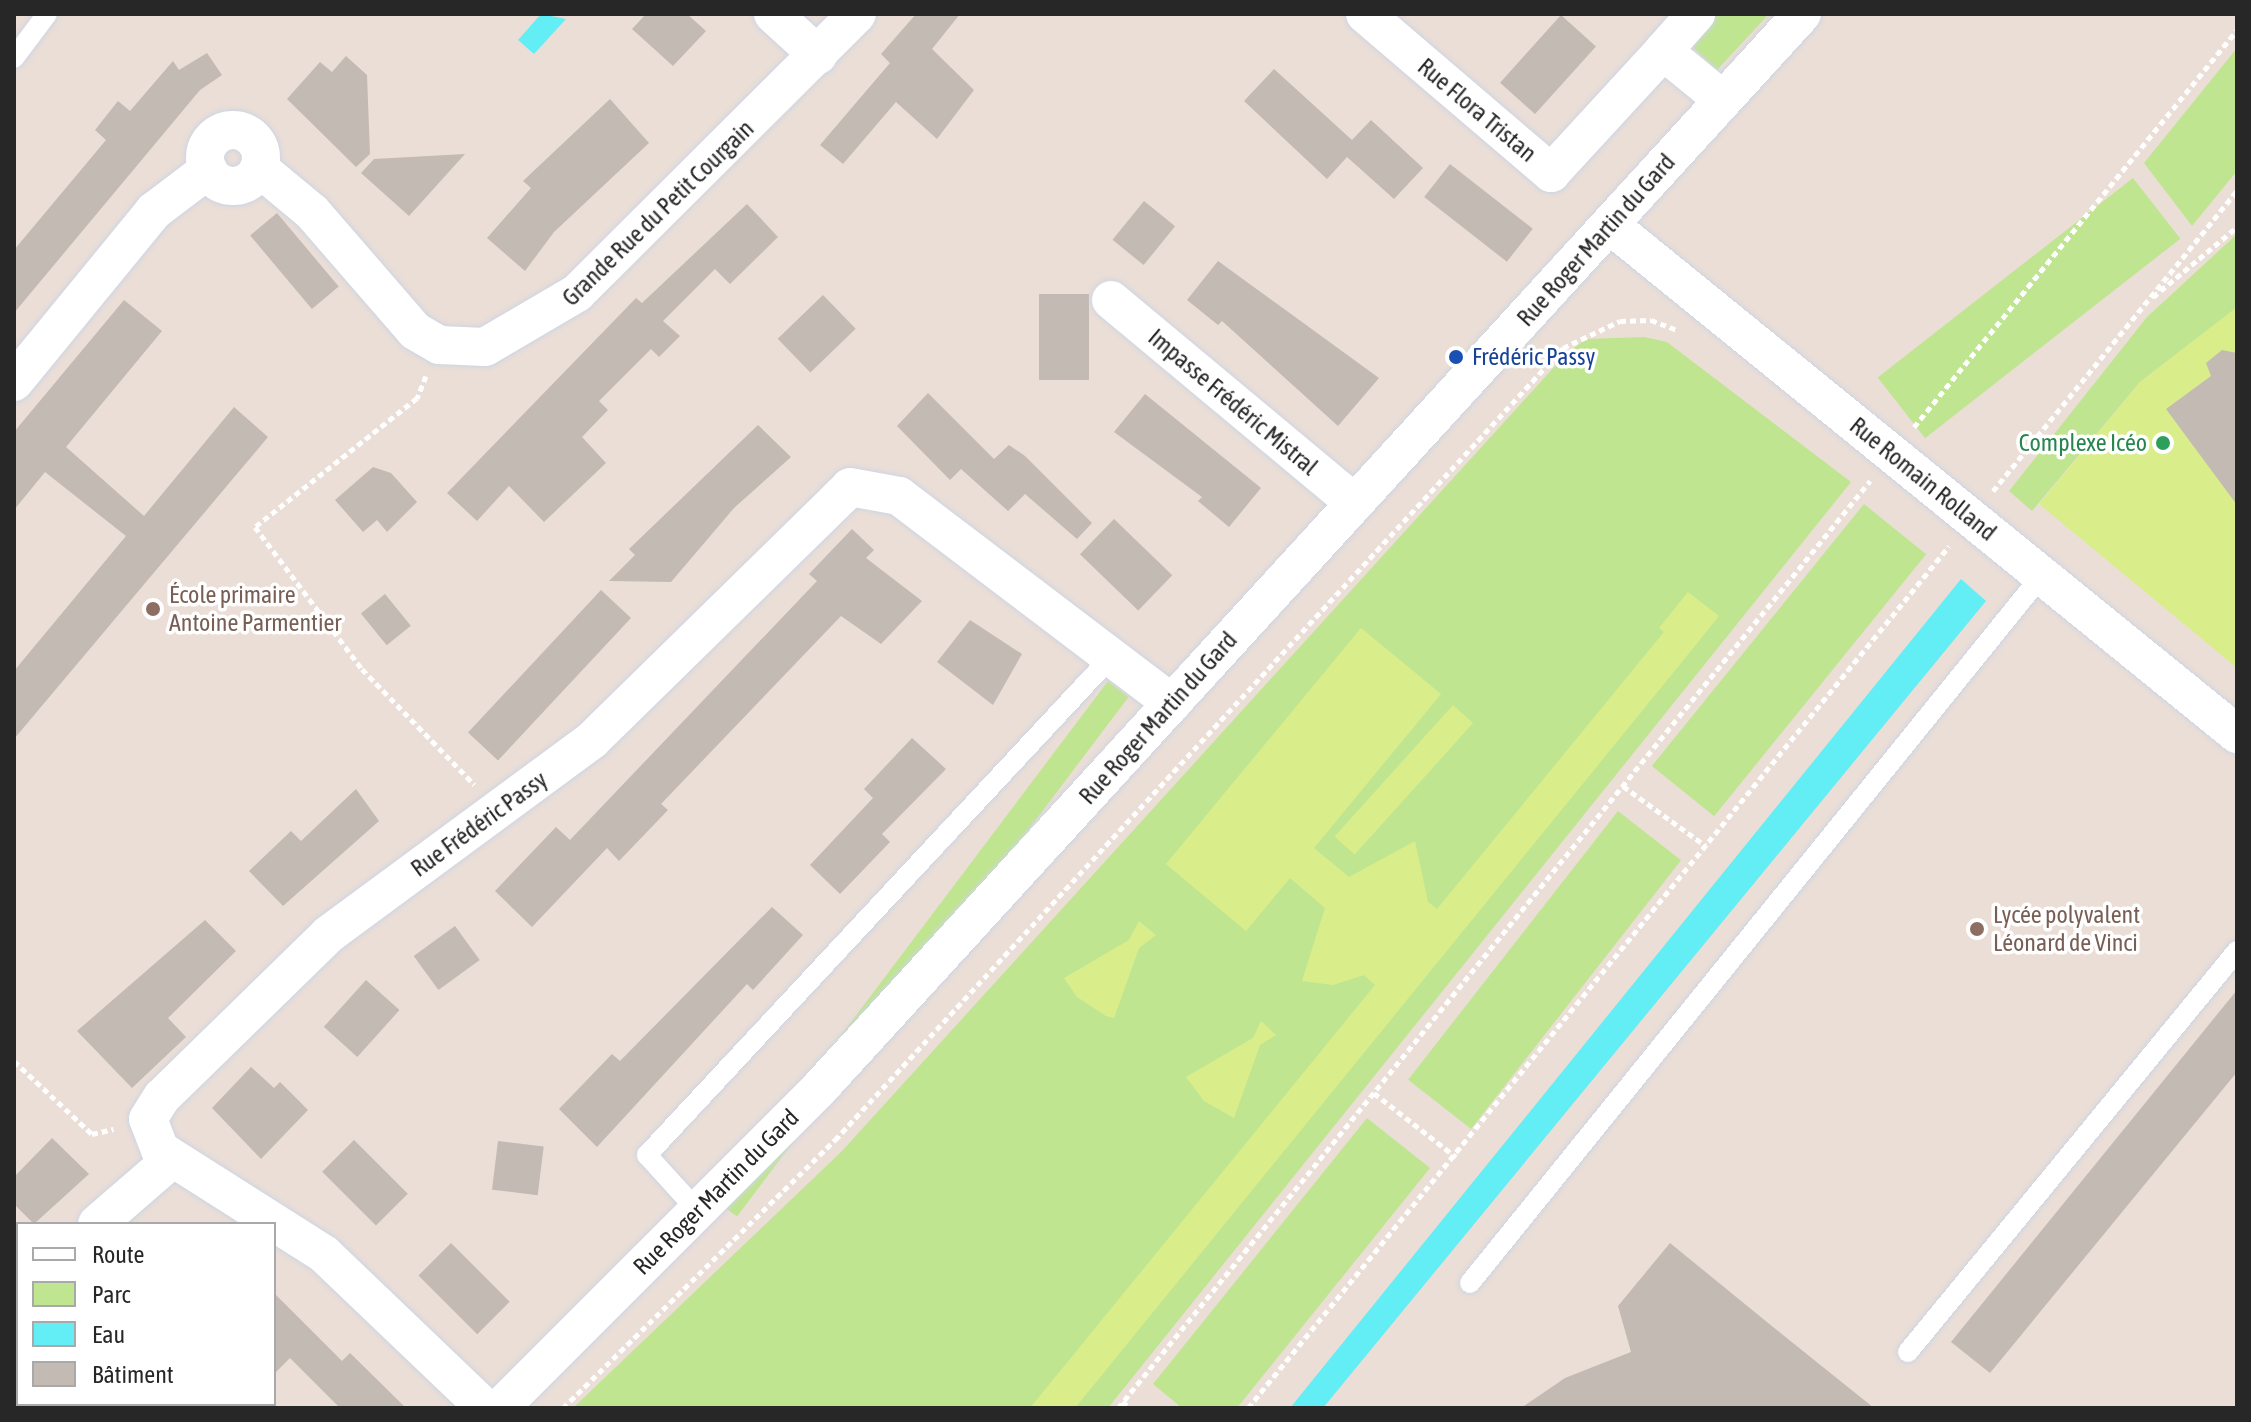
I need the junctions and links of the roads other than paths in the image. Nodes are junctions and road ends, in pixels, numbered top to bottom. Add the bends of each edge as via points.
1 (47, 14) edge
2 (773, 14) edge
3 (857, 14) edge
4 (1365, 14) edge
5 (1696, 14) edge
6 (1802, 14) edge
7 (1663, 51) junction
8 (818, 55) junction
9 (14, 58) edge
10 (1723, 100) junction
11 (1610, 225) junction
12 (1111, 300) dead end
13 (14, 382) edge
14 (1355, 503) junction
15 (2042, 575) junction
16 (1111, 657) junction
17 (1172, 703) junction
18 (2237, 734) edge
19 (2237, 951) edge
20 (172, 1159) junction
21 (697, 1210) junction
22 (99, 1222) edge
23 (273, 1222) edge
24 (276, 1224) edge
25 (1470, 1283) dead end
26 (1908, 1352) dead end
27 (485, 1408) edge
28 (500, 1408) edge

1 - 9 lane
2 - 8 street
3 - 8 street, Grande Rue du Petit Courgain
4 - 7 street, Rue Flora Tristan via 1551,173
5 - 7 street
6 - 10 street, Rue Roger Martin du Gard
7 - 10 street
8 - 13 street, Grande Rue du Petit Courgain via 562,306 485,347 439,345 405,322 284,183 259,168 248,182 230,186 208,170 154,211
10 - 11 street, Rue Roger Martin du Gard
11 - 14 street, Rue Roger Martin du Gard
11 - 15 street, Rue Romain Rolland via 1953,533
12 - 14 street, Impasse Frédéric Mistral
14 - 17 street, Rue Roger Martin du Gard
15 - 18 street, Rue Romain Rolland
15 - 25 lane
16 - 17 street, Rue Frédéric Passy
16 - 20 street, Rue Frédéric Passy via 899,496 850,487 592,740 329,934 162,1097 148,1119 152,1140
16 - 21 lane via 647,1155
17 - 21 street, Rue Roger Martin du Gard via 818,1090
19 - 26 lane
20 - 22 street
20 - 23 street
21 - 28 street, Rue Roger Martin du Gard
24 - 27 street via 324,1254

